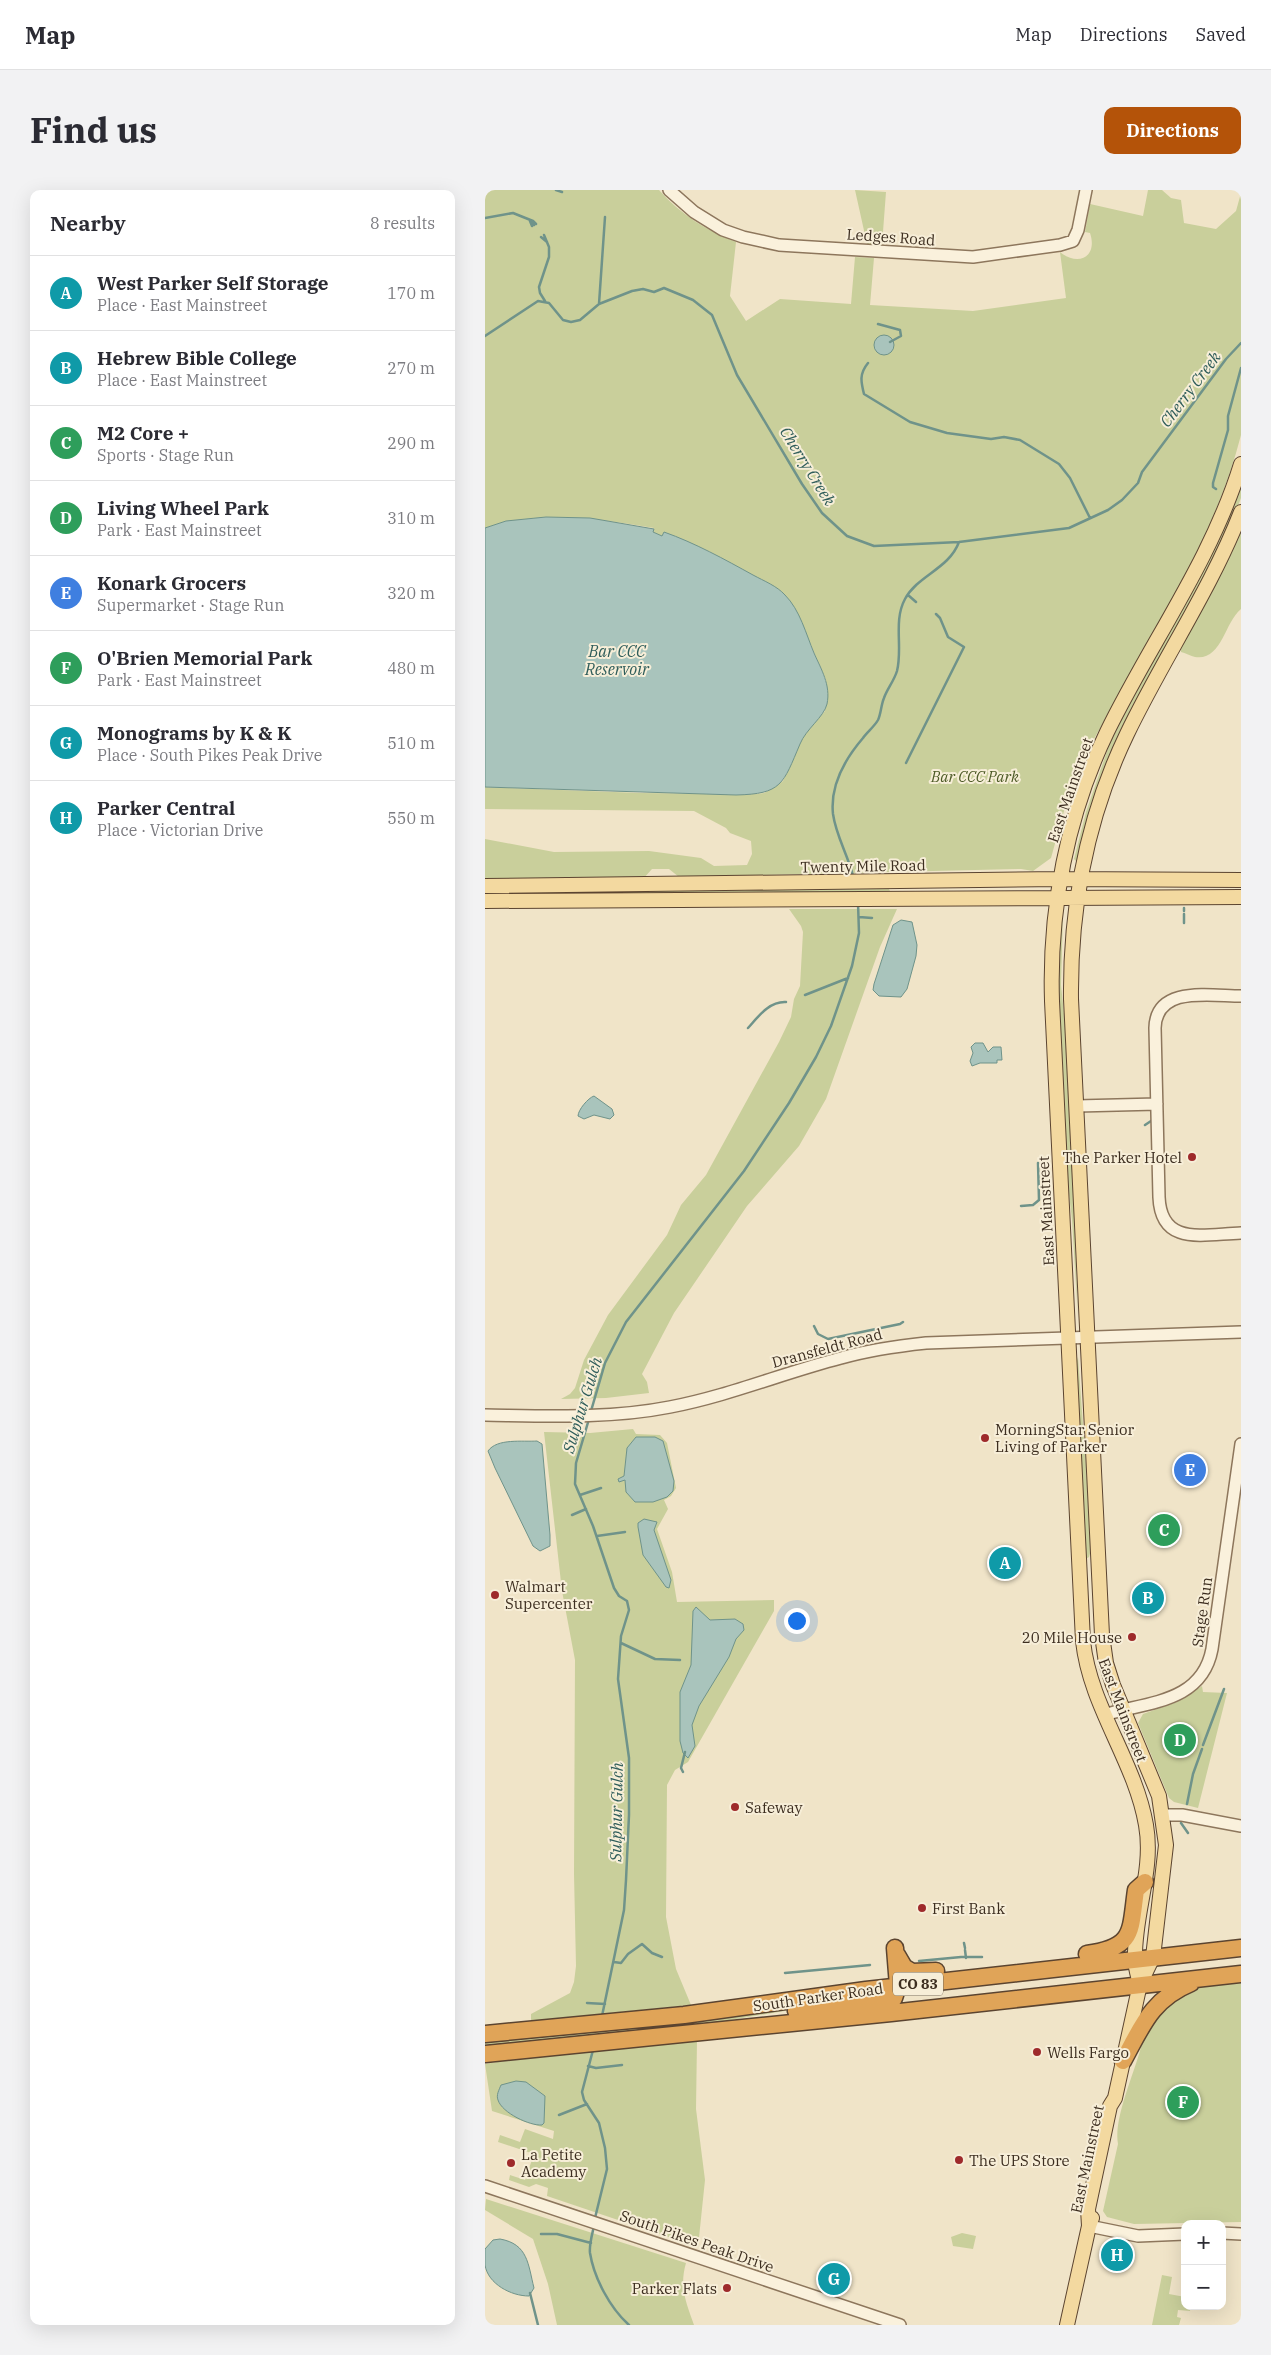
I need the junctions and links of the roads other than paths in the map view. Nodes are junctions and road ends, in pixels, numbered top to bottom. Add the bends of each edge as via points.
1 (669, 190) edge
2 (1086, 190) edge
3 (1241, 464) edge
4 (1241, 512) edge
5 (1060, 879) junction
6 (1079, 879) junction
7 (1241, 880) edge
8 (485, 886) edge
9 (1241, 897) edge
10 (1057, 898) junction
11 (1076, 898) junction
12 (485, 901) edge
13 (1241, 996) edge
14 (1157, 1104) junction
15 (1077, 1106) junction
16 (1241, 1233) edge
17 (1241, 1332) edge
18 (1069, 1337) junction
19 (1088, 1338) junction
20 (485, 1415) edge
21 (1241, 1444) edge
22 (1082, 1611) junction
23 (1106, 1664) junction
24 (1123, 1709) junction
25 (1104, 1715) junction
26 (1121, 1753) junction
27 (1163, 1815) junction
28 (1241, 1826) edge
29 (1145, 1882) junction
30 (1241, 1948) edge
31 (897, 1955) junction
32 (1153, 1956) junction
33 (1135, 1958) junction
34 (1034, 1970) junction
35 (1005, 1973) junction
36 (1241, 1974) edge
37 (1204, 1977) junction
38 (1140, 1984) junction
39 (898, 1986) junction
40 (866, 1990) junction
41 (782, 2023) junction
42 (485, 2034) edge
43 (485, 2054) edge
44 (1123, 2062) junction
45 (485, 2186) edge
46 (1089, 2226) junction
47 (1226, 2233) edge
48 (1181, 2234) edge
49 (1241, 2234) edge
50 (877, 2321) edge
51 (899, 2325) edge
52 (1067, 2325) edge

1 - 2 street, Ledges Road via 714,225 753,240 798,246 966,256 1073,241
3 - 5 main road, East Mainstreet via 1207,550 1100,747 1075,814
4 - 6 main road, East Mainstreet via 1218,564 1121,746 1097,808
5 - 6 main road, Twenty Mile Road
5 - 8 main road, Twenty Mile Road
5 - 10 main road, East Mainstreet
6 - 7 main road, Twenty Mile Road
6 - 11 main road, East Mainstreet
9 - 11 main road
10 - 11 main road
10 - 12 main road
10 - 18 main road, East Mainstreet via 1051,982
11 - 15 main road, East Mainstreet via 1071,985
13 - 14 street via 1181,996 1162,1007 1155,1022
14 - 15 street
14 - 16 street via 1159,1206 1164,1222 1172,1230 1184,1234
15 - 19 main road, East Mainstreet
17 - 19 street, Dransfeldt Road
18 - 19 street, Dransfeldt Road
18 - 20 street, Dransfeldt Road via 926,1343 882,1349 685,1403 642,1411 597,1416
18 - 22 main road, East Mainstreet
19 - 23 main road, East Mainstreet
21 - 24 street, Stage Run via 1207,1667 1199,1679 1180,1694
22 - 23 main road via 1091,1617 1098,1656
22 - 25 main road, East Mainstreet via 1086,1660
23 - 24 main road, East Mainstreet
24 - 25 street, Stage Run
24 - 27 main road, East Mainstreet via 1153,1779
25 - 26 main road, East Mainstreet
26 - 27 main road via 1132,1762 1152,1809
26 - 29 main road, East Mainstreet via 1138,1794 1146,1825 1148,1854
27 - 28 street via 1182,1815
27 - 32 main road, East Mainstreet via 1165,1862
29 - 33 main road, East Mainstreet
29 - 34 highway via 1136,1890 1130,1929 1121,1943 1107,1951 1061,1957
30 - 32 highway, South Parker Road / CO 83
31 - 35 highway via 912,1972 986,1965
31 - 39 highway
31 - 40 highway via 895,1948 885,1972
32 - 33 highway, South Parker Road / CO 83
32 - 38 main road, East Mainstreet
33 - 34 highway, South Parker Road / CO 83
33 - 38 main road, East Mainstreet
34 - 35 highway, South Parker Road / CO 83
35 - 39 highway, South Parker Road / CO 83
36 - 37 highway, South Parker Road / CO 83
37 - 38 highway, South Parker Road / CO 83
37 - 44 highway via 1174,1991 1155,2005
38 - 41 highway, South Parker Road / CO 83
38 - 44 main road, East Mainstreet
39 - 40 highway, South Parker Road / CO 83
39 - 41 highway via 894,1998 790,2012
40 - 42 highway, South Parker Road / CO 83 via 684,2014
41 - 43 highway, South Parker Road / CO 83
44 - 46 main road, East Mainstreet via 1096,2211
45 - 50 street, South Pikes Peak Drive
46 - 48 street via 1138,2236
46 - 52 main road, East Mainstreet
47 - 49 street
50 - 51 street, South Pikes Peak Drive

